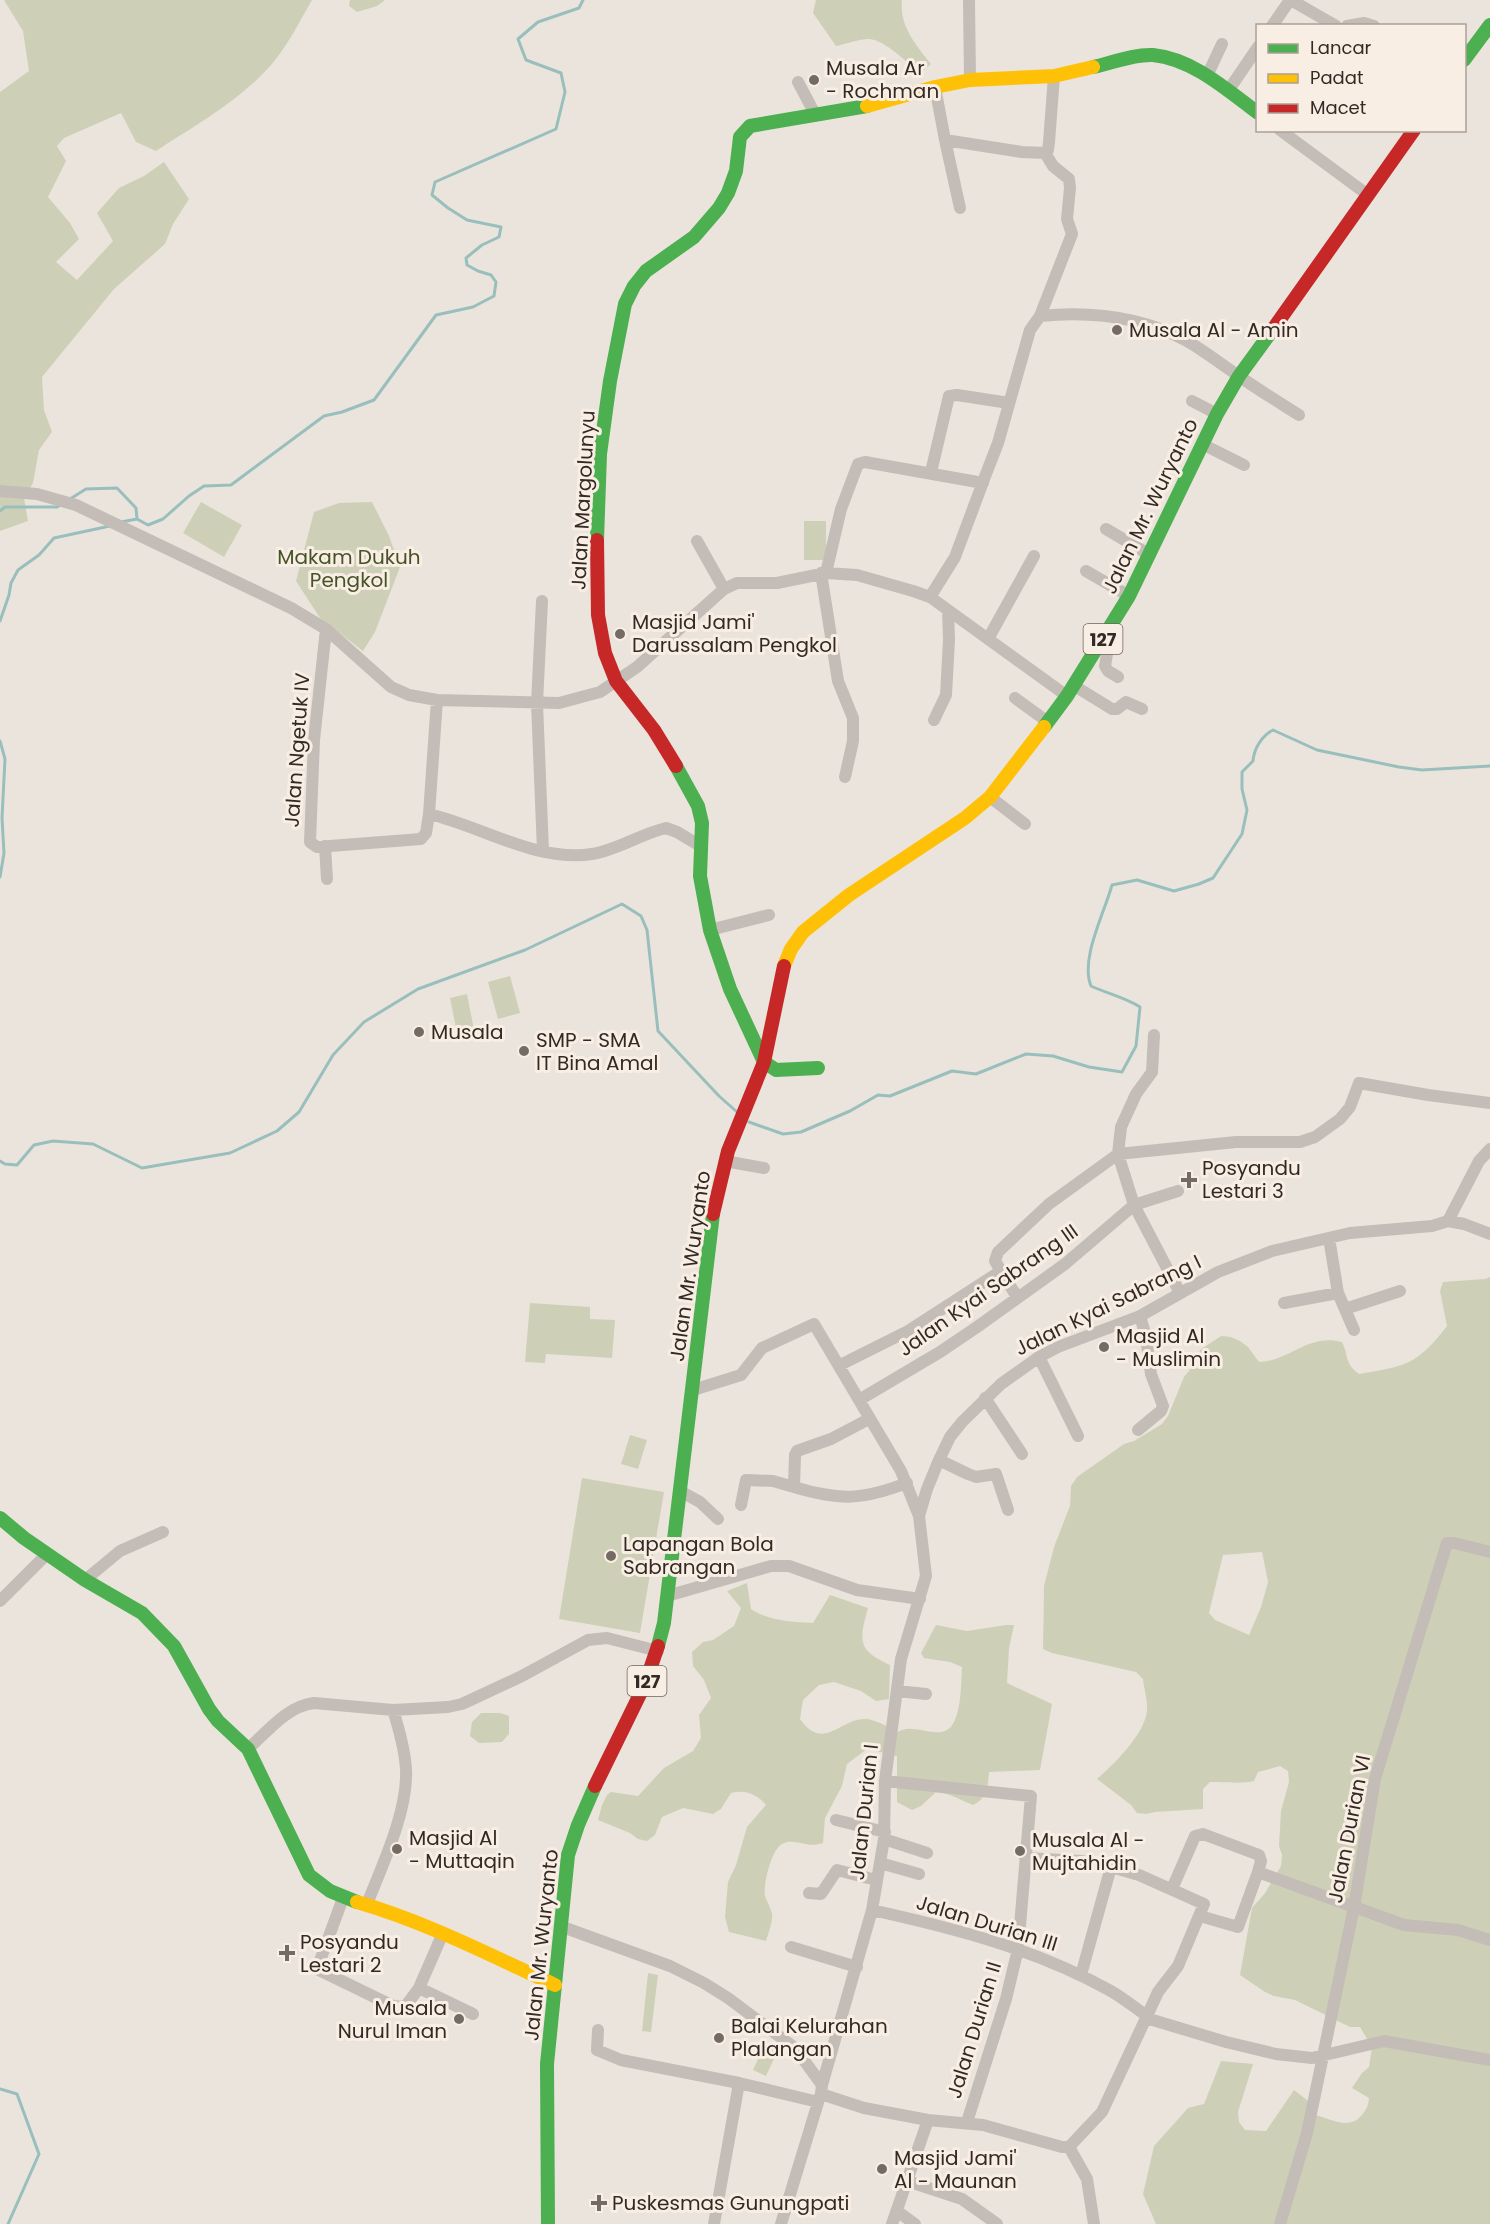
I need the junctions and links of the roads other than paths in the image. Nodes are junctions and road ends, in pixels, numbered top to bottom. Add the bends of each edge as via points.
1 (969, 0) edge
2 (1290, 0) edge
3 (1273, 24) edge
4 (1332, 24) edge
5 (1490, 25) edge
6 (1222, 44) dead end
7 (1256, 48) edge
8 (1466, 57) edge
9 (1054, 76) junction
10 (1206, 76) junction
11 (970, 80) junction
12 (798, 82) dead end
13 (935, 87) junction
14 (1228, 90) junction
15 (1256, 112) edge
16 (815, 114) junction
17 (1283, 132) edge
18 (1413, 132) edge
19 (945, 140) junction
20 (1044, 153) junction
21 (1368, 195) junction
22 (960, 208) dead end
23 (1040, 316) junction
24 (1239, 376) junction
25 (1192, 401) dead end
26 (1009, 403) junction
27 (1217, 414) junction
28 (1299, 415) dead end
29 (1202, 444) junction
30 (1244, 465) dead end
31 (930, 472) junction
32 (982, 483) junction
33 (0, 491) edge
34 (1106, 529) dead end
35 (697, 541) dead end
36 (1150, 555) junction
37 (1034, 556) dead end
38 (1086, 571) dead end
39 (824, 573) junction
40 (724, 589) junction
41 (1129, 596) junction
42 (930, 597) junction
43 (542, 601) dead end
44 (948, 610) junction
45 (327, 629) junction
46 (1107, 633) junction
47 (988, 639) junction
48 (1118, 677) dead end
49 (616, 681) junction
50 (1070, 691) junction
51 (1015, 698) dead end
52 (437, 700) junction
53 (537, 703) junction
54 (1142, 709) dead end
55 (934, 720) dead end
56 (1048, 722) junction
57 (845, 777) dead end
58 (990, 797) junction
59 (429, 814) junction
60 (1026, 824) dead end
61 (325, 846) junction
62 (702, 847) junction
63 (543, 851) junction
64 (327, 879) dead end
65 (769, 915) dead end
66 (710, 930) junction
67 (1154, 1035) dead end
68 (764, 1062) junction
69 (818, 1068) dead end
70 (1490, 1104) edge
71 (1490, 1149) edge
72 (1118, 1154) junction
73 (725, 1161) junction
74 (764, 1168) dead end
75 (1178, 1191) dead end
76 (1134, 1205) junction
77 (1448, 1221) junction
78 (1490, 1234) edge
79 (1329, 1238) junction
80 (1001, 1271) junction
81 (1400, 1291) dead end
82 (1180, 1293) junction
83 (1338, 1293) junction
84 (1017, 1298) junction
85 (1284, 1303) dead end
86 (1345, 1309) junction
87 (1140, 1316) junction
88 (1354, 1330) dead end
89 (1039, 1357) junction
90 (840, 1365) junction
91 (693, 1390) junction
92 (985, 1398) junction
93 (859, 1400) junction
94 (869, 1419) junction
95 (1138, 1430) dead end
96 (1078, 1436) dead end
97 (1022, 1454) dead end
98 (939, 1460) junction
99 (907, 1483) junction
100 (794, 1487) junction
101 (680, 1491) junction
102 (741, 1505) dead end
103 (1008, 1510) dead end
104 (920, 1516) junction
105 (0, 1518) edge
106 (718, 1519) dead end
107 (163, 1532) dead end
108 (1490, 1552) edge
109 (47, 1554) junction
110 (926, 1576) joint
111 (85, 1580) junction
112 (667, 1596) junction
113 (920, 1599) junction
114 (0, 1601) edge
115 (658, 1651) junction
116 (897, 1691) junction
117 (926, 1694) dead end
118 (393, 1710) junction
119 (248, 1749) junction
120 (885, 1781) junction
121 (836, 1820) dead end
122 (885, 1835) junction
123 (927, 1853) dead end
124 (1025, 1858) junction
125 (879, 1863) junction
126 (1116, 1868) junction
127 (1258, 1872) junction
128 (919, 1874) dead end
129 (876, 1880) junction
130 (1172, 1889) junction
131 (809, 1893) dead end
132 (343, 1898) junction
133 (367, 1904) junction
134 (1354, 1907) junction
135 (872, 1910) junction
136 (1200, 1916) junction
137 (560, 1926) junction
138 (443, 1933) junction
139 (1490, 1940) edge
140 (791, 1947) dead end
141 (1018, 1949) junction
142 (857, 1967) junction
143 (1081, 1975) junction
144 (555, 1985) junction
145 (419, 1988) junction
146 (473, 2014) dead end
147 (1146, 2017) junction
148 (598, 2030) dead end
149 (1322, 2056) junction
150 (1490, 2060) edge
151 (739, 2083) junction
152 (820, 2094) junction
153 (927, 2120) junction
154 (967, 2122) junction
155 (1069, 2147) junction
156 (907, 2181) junction
157 (897, 2211) junction
158 (548, 2224) edge
159 (714, 2224) edge
160 (781, 2224) edge
161 (892, 2224) edge
162 (915, 2224) edge
163 (997, 2224) edge
164 (1094, 2224) edge
165 (1280, 2224) edge

1 - 11 street
2 - 3 street
2 - 4 street
5 - 8 main road
6 - 10 street
7 - 14 street
9 - 10 main road, Jalan Margolunyu via 1152,55 1182,63
9 - 11 main road, Jalan Margolunyu
9 - 20 street via 1048,150
10 - 14 main road, Jalan Margolunyu
11 - 13 main road, Jalan Margolunyu
12 - 16 street
13 - 16 main road, Jalan Margolunyu via 866,107
13 - 19 street
14 - 15 main road, Jalan Margolunyu
16 - 49 main road, Jalan Margolunyu via 761,123 744,132 736,171 719,208 694,237 646,271 625,304 603,432 597,542 598,615 605,653
17 - 21 street
18 - 21 main road, Jalan Mr. Wuryanto / 127
19 - 20 street
19 - 22 street
20 - 23 street via 1069,179 1066,219 1071,234
21 - 24 main road, Jalan Mr. Wuryanto / 127
23 - 24 street via 1079,314 1125,319 1162,330 1187,341
23 - 26 street via 1030,330
24 - 27 main road, Jalan Mr. Wuryanto / 127
24 - 28 street
25 - 27 street
26 - 31 street via 949,396
26 - 32 street
27 - 29 main road, Jalan Mr. Wuryanto / 127
29 - 30 street
29 - 36 main road, Jalan Mr. Wuryanto / 127
31 - 32 street
31 - 39 street via 858,464 841,508
32 - 42 street via 955,557
33 - 45 street via 37,494 76,505
34 - 36 street
35 - 40 street
36 - 41 main road, Jalan Mr. Wuryanto / 127
37 - 47 street
38 - 41 street
39 - 40 street via 777,583 737,583
39 - 42 street via 857,575
39 - 57 street via 838,681 853,718 853,741
40 - 49 street
41 - 46 main road, Jalan Mr. Wuryanto / 127
42 - 44 street
43 - 53 street
44 - 47 street
44 - 55 street via 946,695
45 - 52 street via 391,687 408,695
45 - 61 street, Jalan Ngetuk IV via 314,740 310,842 317,847
46 - 48 street via 1105,666
46 - 50 main road, Jalan Mr. Wuryanto / 127
47 - 50 street
49 - 53 street via 600,692 580,698
49 - 62 main road via 654,730 692,793 702,823
50 - 54 street via 1112,709 1126,702
50 - 56 main road, Jalan Mr. Wuryanto / 127
51 - 56 street
52 - 53 street
52 - 59 street
53 - 63 street
56 - 58 main road, Jalan Mr. Wuryanto / 127
58 - 60 street
58 - 68 main road, Jalan Mr. Wuryanto / 127 via 849,895 796,940 784,965
59 - 61 street, Jalan Ngetuk IV via 421,839
59 - 63 street
61 - 64 street
62 - 63 street via 666,828 591,855
62 - 66 main road via 700,876
65 - 66 street
66 - 68 main road via 730,989
67 - 72 street via 1152,1072 1136,1094 1121,1127
68 - 69 main road via 776,1070
68 - 73 main road, Jalan Mr. Wuryanto / 127
70 - 72 street via 1359,1083 1350,1107 1340,1119 1315,1137 1300,1142 1236,1142
71 - 77 street via 1479,1161
72 - 76 street
72 - 80 street via 1049,1204 998,1252 995,1261
73 - 74 street
73 - 91 main road, Jalan Mr. Wuryanto / 127 via 713,1214
75 - 76 street
76 - 82 street
76 - 84 street, Jalan Kyai Sabrang III via 1065,1264
77 - 78 street, Jalan Kyai Sabrang I
77 - 79 street, Jalan Kyai Sabrang I
79 - 82 street, Jalan Kyai Sabrang I via 1272,1251 1218,1272
79 - 83 street
80 - 84 street
80 - 90 street via 908,1331
81 - 86 street
82 - 87 street, Jalan Kyai Sabrang I
83 - 85 street
83 - 86 street
84 - 93 street, Jalan Kyai Sabrang III via 940,1352
86 - 88 street
87 - 89 street, Jalan Kyai Sabrang I
87 - 95 street via 1151,1374 1163,1406
89 - 92 street, Jalan Kyai Sabrang I
89 - 96 street
90 - 91 street via 814,1324 762,1348 741,1375
90 - 93 street
91 - 101 main road, Jalan Mr. Wuryanto / 127
92 - 97 street
92 - 98 street, Jalan Kyai Sabrang I via 950,1437
93 - 94 street
94 - 99 street
94 - 100 street via 797,1451
98 - 103 street via 976,1477 996,1474
98 - 104 street, Jalan Kyai Sabrang I
99 - 100 street via 878,1494 845,1498
99 - 104 street
100 - 102 street via 746,1480
101 - 106 street via 700,1502
101 - 112 main road, Jalan Mr. Wuryanto / 127
104 - 110 street, Jalan Kyai Sabrang I
105 - 109 main road
107 - 111 street via 120,1551
108 - 134 street, Jalan Durian VI via 1447,1543 1375,1779
109 - 111 main road
109 - 114 street
110 - 113 street, Jalan Durian I
111 - 119 main road via 142,1613 174,1646 208,1709
112 - 113 street via 771,1566 789,1566 857,1590
112 - 115 main road, Jalan Mr. Wuryanto / 127
113 - 116 street, Jalan Durian I via 901,1659
115 - 118 street via 607,1638 588,1640 462,1704
115 - 137 main road, Jalan Mr. Wuryanto / 127 via 642,1694 578,1822 568,1855
116 - 117 street
116 - 120 street, Jalan Durian I
118 - 119 street via 302,1704
118 - 133 street via 404,1754 405,1786 389,1847
119 - 132 main road via 309,1875 321,1887
120 - 122 street, Jalan Durian I
120 - 124 street, Jalan Durian II via 1030,1795
121 - 122 street
122 - 123 street
122 - 125 street, Jalan Durian I
124 - 126 street via 1081,1861
124 - 141 street, Jalan Durian II
125 - 128 street
125 - 129 street, Jalan Durian I
126 - 130 street
126 - 143 street
127 - 130 street via 1259,1855 1200,1834 1195,1836
127 - 134 street
127 - 136 street via 1238,1927
129 - 131 street via 836,1871 821,1894
129 - 135 street, Jalan Durian I
130 - 136 street via 1202,1902
132 - 133 main road
132 - 145 street via 318,1970 399,2007 405,2007
133 - 138 main road
134 - 139 street via 1404,1925 1458,1930
134 - 149 street, Jalan Durian VI
135 - 141 street, Jalan Durian III via 941,1925
135 - 142 street, Jalan Durian I
136 - 147 street via 1178,1966 1158,1992
137 - 144 main road, Jalan Mr. Wuryanto / 127
137 - 152 street via 670,1966 728,1998 795,2048
138 - 144 main road
138 - 145 street
140 - 142 street
141 - 143 street, Jalan Durian III
141 - 154 street, Jalan Durian II
142 - 152 street, Jalan Durian I
143 - 147 street, Jalan Durian III via 1112,1991
144 - 158 main road, Jalan Mr. Wuryanto / 127 via 547,2064
145 - 146 street
147 - 149 street, Jalan Durian III via 1276,2054
147 - 155 street via 1102,2112
148 - 151 street via 597,2050 621,2060
149 - 150 street, Jalan Durian III via 1384,2041
149 - 165 street, Jalan Durian VI via 1307,2133
151 - 152 street
151 - 159 street
152 - 153 street via 864,2108
152 - 160 street, Jalan Durian I
153 - 154 street
153 - 156 street
154 - 155 street
155 - 164 street via 1087,2179
156 - 157 street
156 - 163 street via 962,2199
157 - 161 street
157 - 162 street

